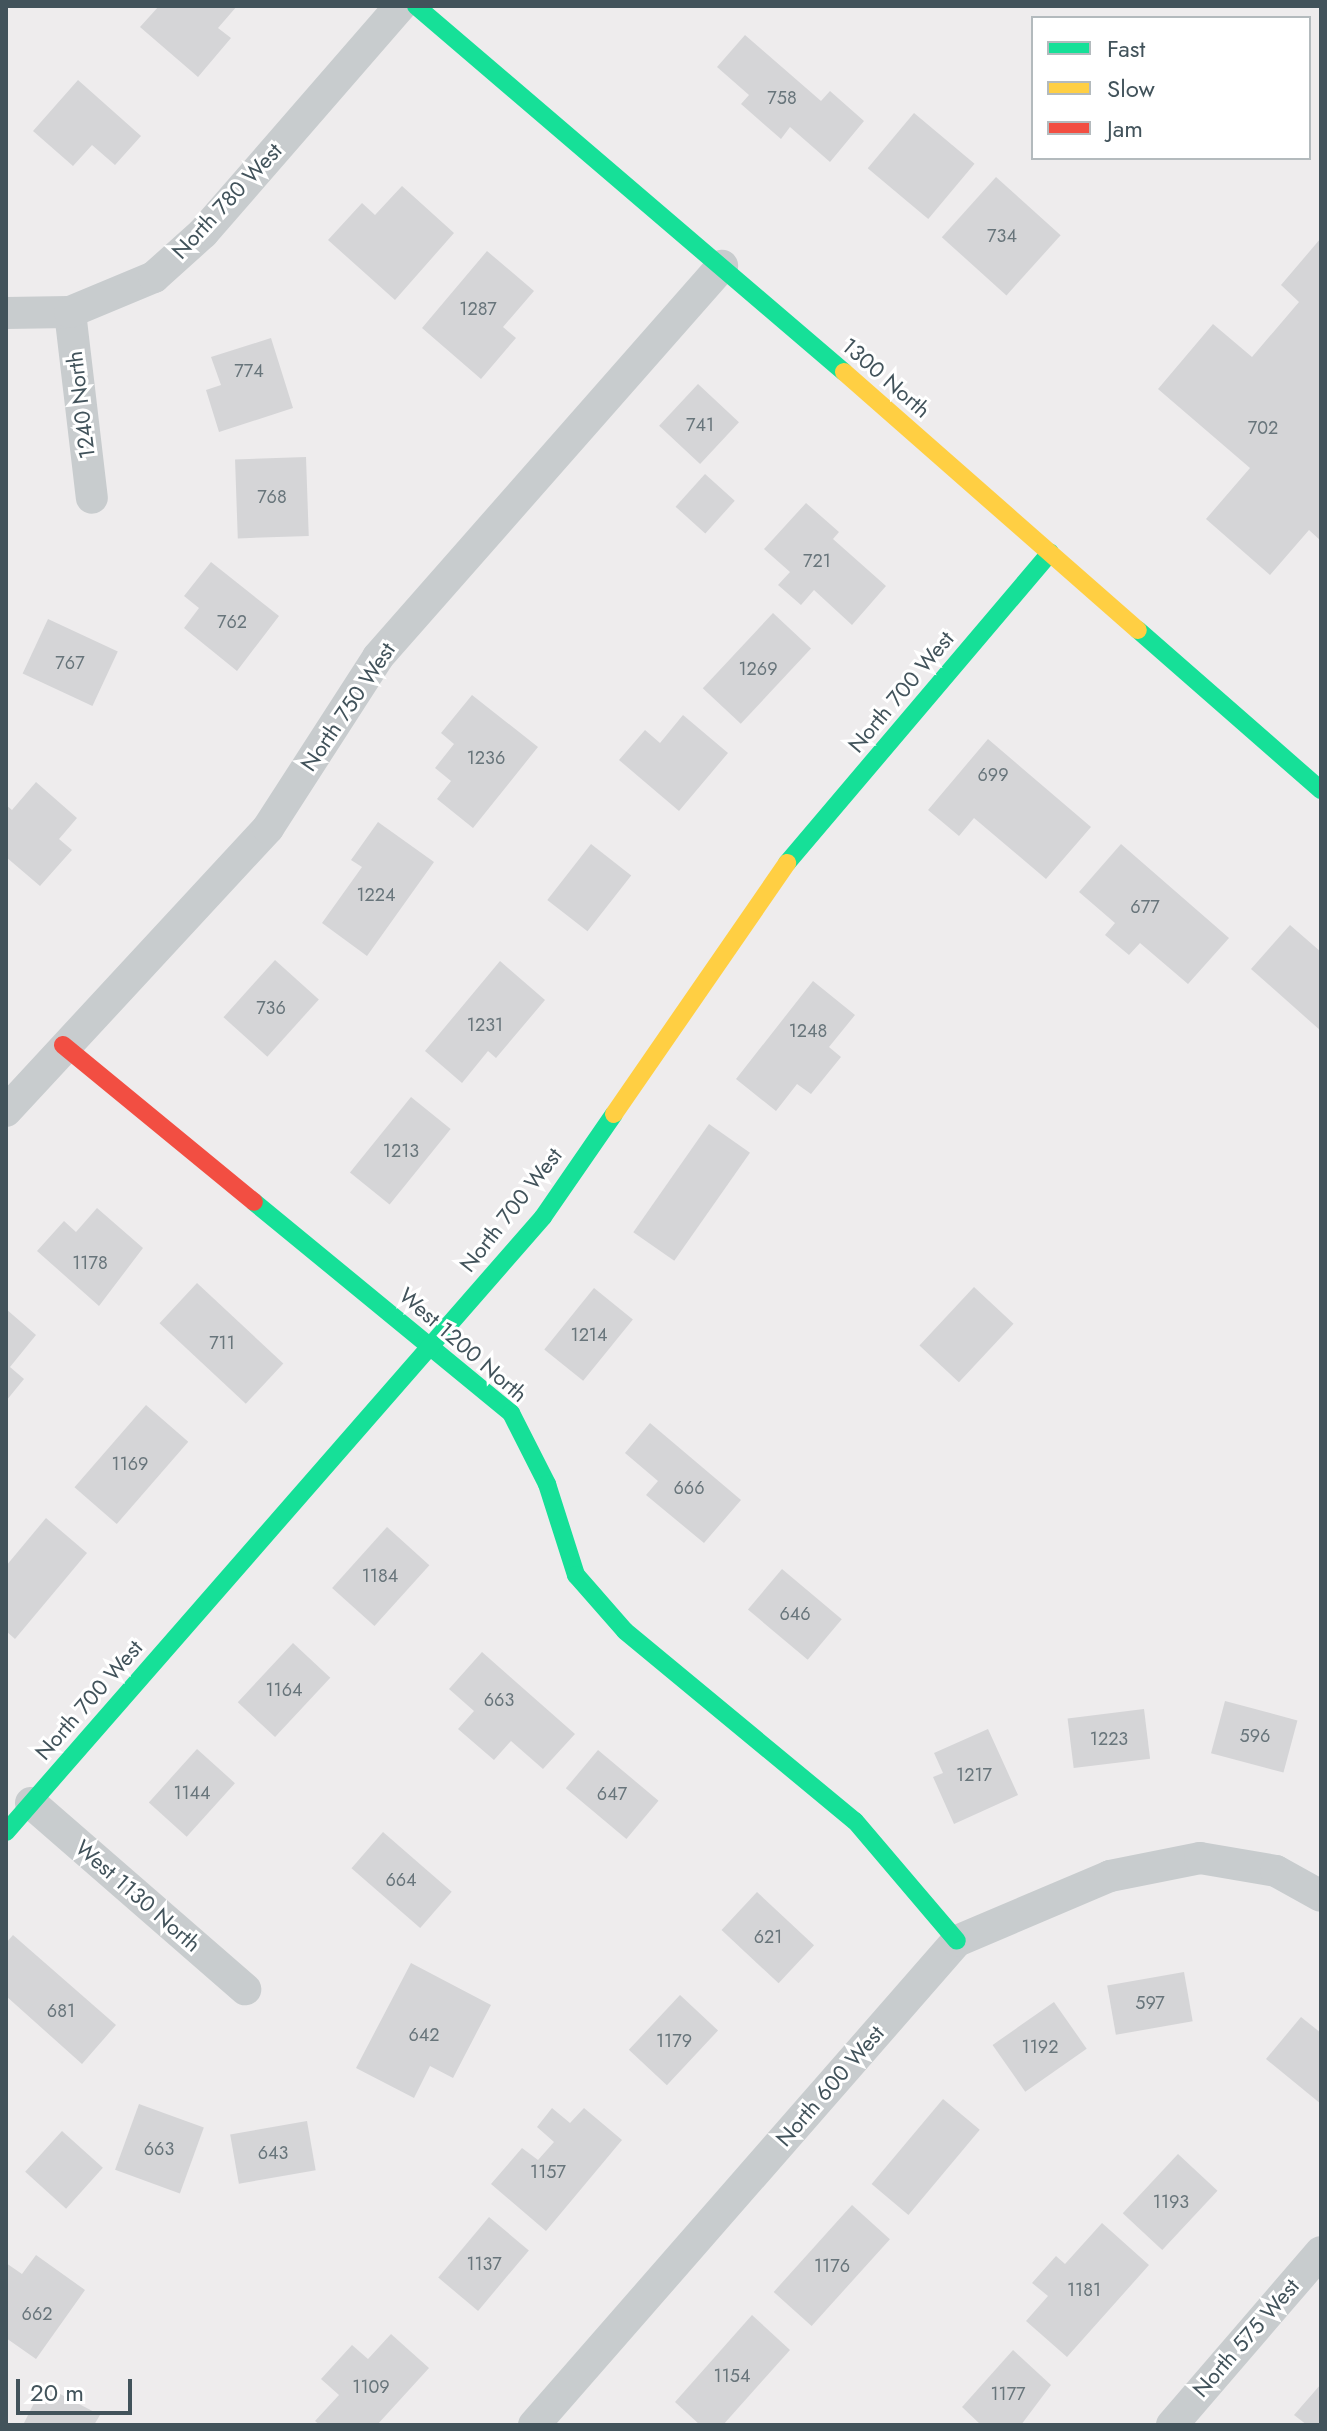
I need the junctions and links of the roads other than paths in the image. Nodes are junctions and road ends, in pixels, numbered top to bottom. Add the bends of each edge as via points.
1 (400, 6) edge
2 (416, 6) edge
3 (722, 266) junction
4 (70, 312) junction
5 (6, 313) edge
6 (92, 498) dead end
7 (1050, 553) junction
8 (1321, 790) edge
9 (63, 1045) junction
10 (6, 1111) edge
11 (430, 1345) junction
12 (31, 1803) junction
13 (6, 1832) edge
14 (1321, 1896) edge
15 (957, 1941) junction
16 (245, 1989) dead end
17 (1321, 2252) edge
18 (534, 2425) edge
19 (1172, 2425) edge

1 - 4 street, North 780 West via 203,233 154,277
2 - 3 street, 1300 North
3 - 7 street, 1300 North
3 - 9 street, North 750 West via 378,657 268,828
4 - 5 street, North 780 West
4 - 6 street, 1240 North
7 - 8 street, 1300 North
7 - 11 street, North 700 West via 782,869 543,1217
9 - 10 street, North 750 West
9 - 11 street, West 1200 North
11 - 12 street, North 700 West
11 - 15 street, West 1200 North via 511,1413 547,1484 576,1575 625,1631 855,1821
12 - 13 street, North 700 West
12 - 16 street, West 1130 North
14 - 15 street, North 600 West via 1276,1871 1200,1858 1110,1876
15 - 18 street, North 600 West
17 - 19 street, North 575 West

